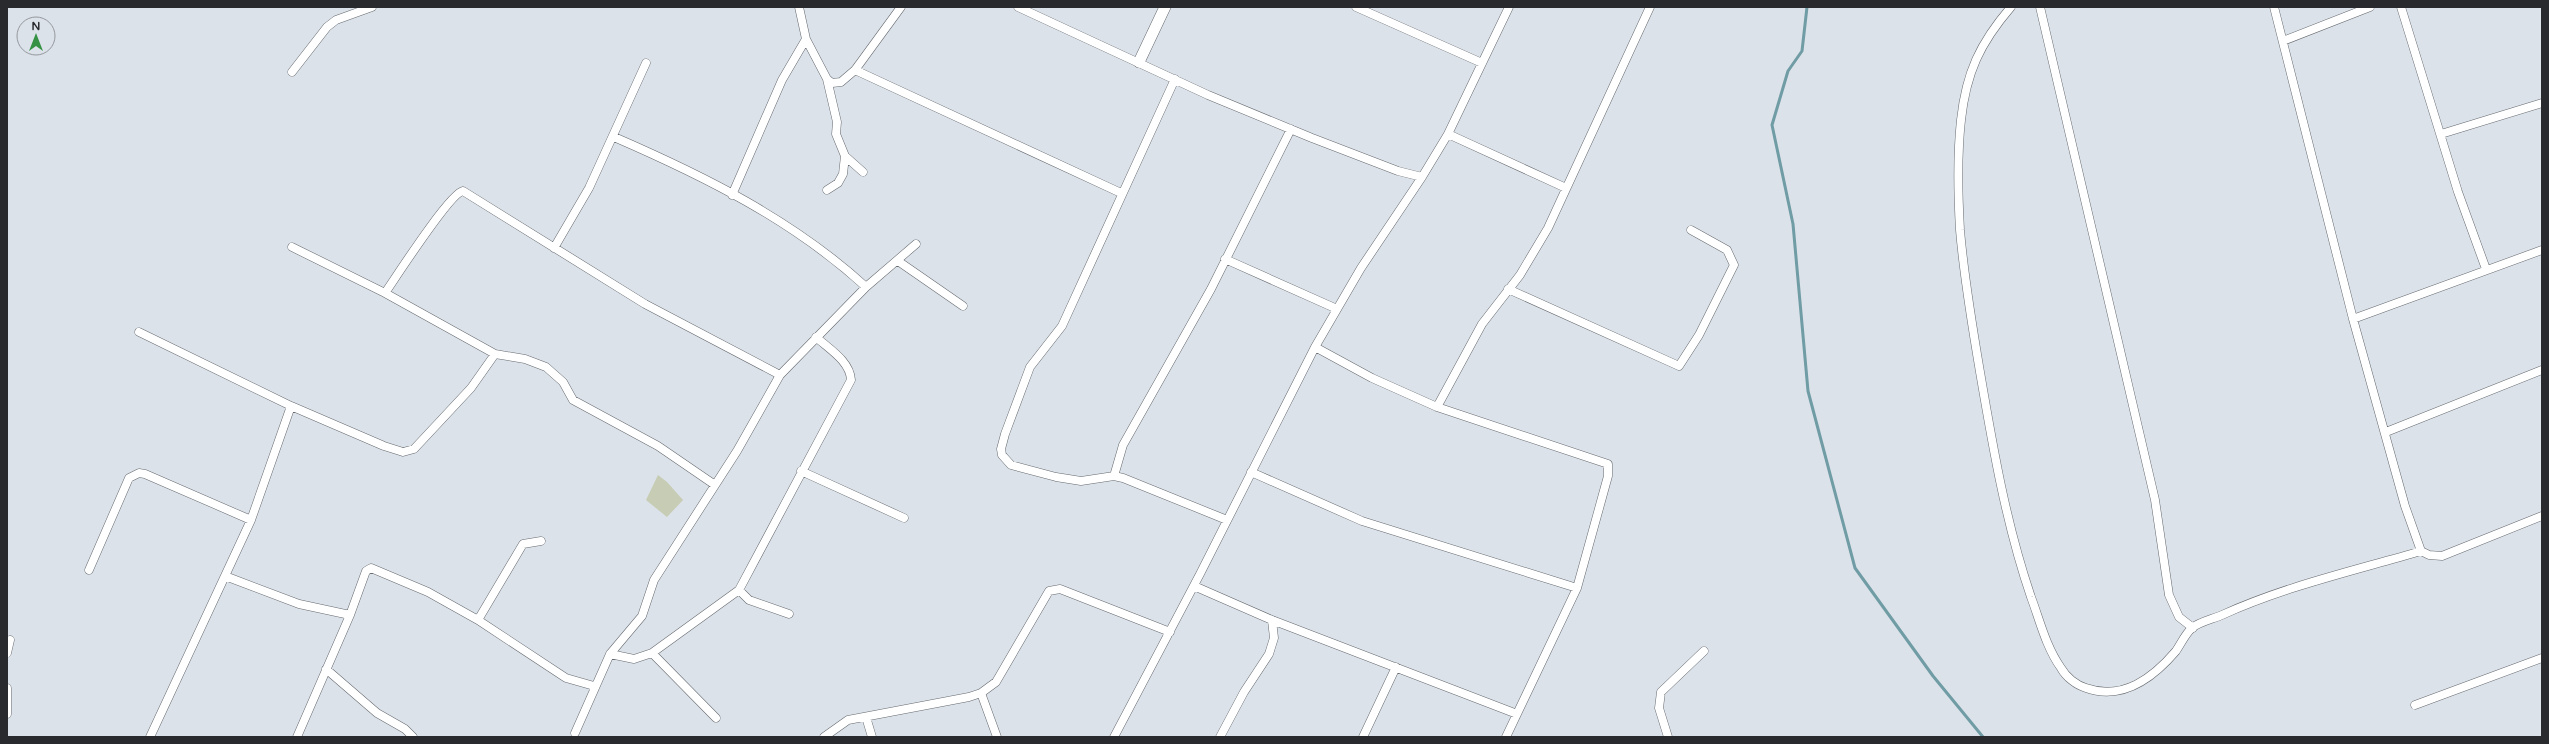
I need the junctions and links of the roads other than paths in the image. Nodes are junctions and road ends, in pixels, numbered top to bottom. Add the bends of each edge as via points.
1 (372, 7) edge
2 (799, 7) edge
3 (901, 7) edge
4 (1165, 7) edge
5 (1356, 7) edge
6 (1509, 7) edge
7 (1650, 7) edge
8 (2011, 7) edge
9 (2040, 7) edge
10 (2274, 7) edge
11 (2370, 7) edge
12 (2401, 7) edge
13 (1021, 8) edge
14 (806, 39) junction
15 (2283, 40) junction
16 (1139, 62) junction
17 (646, 63) dead end
18 (1482, 63) junction
19 (855, 70) junction
20 (292, 72) dead end
21 (1175, 78) junction
22 (827, 79) junction
23 (2542, 103) edge
24 (1291, 129) junction
25 (1448, 134) junction
26 (2441, 134) junction
27 (614, 137) junction
28 (845, 156) junction
29 (863, 172) dead end
30 (1422, 177) junction
31 (1566, 188) junction
32 (827, 190) dead end
33 (1121, 193) junction
34 (732, 195) junction
35 (1691, 230) dead end
36 (916, 244) dead end
37 (292, 247) dead end
38 (554, 248) junction
39 (2542, 250) edge
40 (1225, 259) junction
41 (898, 261) junction
42 (2486, 269) junction
43 (866, 288) junction
44 (1508, 289) junction
45 (385, 293) junction
46 (963, 306) dead end
47 (1337, 309) junction
48 (2353, 319) junction
49 (139, 332) dead end
50 (816, 337) junction
51 (1315, 347) junction
52 (495, 354) junction
53 (2542, 370) edge
54 (780, 375) junction
55 (291, 406) junction
56 (1437, 407) junction
57 (2386, 432) junction
58 (801, 471) junction
59 (1251, 472) junction
60 (1114, 476) junction
61 (715, 485) junction
62 (2542, 516) edge
63 (904, 518) dead end
64 (251, 520) junction
65 (1227, 520) junction
66 (541, 541) dead end
67 (2421, 551) junction
68 (89, 570) dead end
69 (225, 576) junction
70 (1194, 586) junction
71 (1577, 588) junction
72 (739, 590) junction
73 (789, 614) dead end
74 (350, 615) junction
75 (478, 620) junction
76 (1272, 620) junction
77 (2193, 628) junction
78 (1170, 632) junction
79 (10, 640) dead end
80 (1704, 651) dead end
81 (7, 653) edge
82 (652, 653) junction
83 (610, 654) junction
84 (2542, 658) edge
85 (1396, 667) junction
86 (326, 669) junction
87 (594, 686) junction
88 (7, 688) edge
89 (981, 693) junction
90 (2415, 705) dead end
91 (7, 714) edge
92 (1517, 714) junction
93 (866, 716) junction
94 (716, 718) dead end
95 (575, 732) dead end
96 (150, 737) edge
97 (297, 737) edge
98 (413, 737) edge
99 (824, 737) edge
100 (872, 737) edge
101 (997, 737) edge
102 (1114, 737) edge
103 (1220, 737) edge
104 (1363, 737) edge
105 (1506, 737) edge
106 (1668, 737) edge

1 - 20 street via 336,20 327,27
2 - 14 street
3 - 19 street
4 - 16 street
5 - 18 street
6 - 18 street
7 - 31 street
8 - 77 street via 1984,41 1967,89 1961,120 1960,223 1973,327 1993,450 2025,578 2047,642 2061,669 2074,682 2087,688 2106,692 2126,690 2144,681 2162,666
9 - 77 street via 2155,500 2169,595 2179,617
10 - 15 street
11 - 15 street
12 - 26 street via 2421,78
13 - 16 street
14 - 22 street
14 - 34 street via 782,80
15 - 48 street
16 - 21 street
17 - 27 street via 623,110
18 - 25 street
19 - 22 street via 841,82 832,83
19 - 33 street
21 - 24 street
21 - 33 street
22 - 28 street via 837,122 836,134
23 - 26 street
24 - 30 street via 1377,164
24 - 40 street
25 - 30 street
25 - 31 street
26 - 42 street via 2458,192
27 - 34 street via 682,166
27 - 38 street via 589,188
28 - 29 street
28 - 32 street via 843,174 838,183
30 - 47 street via 1361,268
31 - 44 street via 1531,257
33 - 60 street via 1062,326 1030,368 1005,434 1002,449 1002,455 1011,464 1056,477 1081,480
34 - 43 street via 825,251
35 - 44 street via 1727,250 1734,265 1699,335 1679,366
36 - 41 street
37 - 45 street
38 - 45 street via 467,193 460,192 444,209
38 - 54 street via 645,304
39 - 42 street
40 - 47 street
40 - 60 street via 1123,445
41 - 43 street
41 - 46 street
42 - 48 street
43 - 50 street
44 - 56 street via 1482,324
45 - 52 street
47 - 51 street
48 - 57 street
49 - 55 street
50 - 54 street
50 - 58 street via 846,364 851,380
51 - 56 street via 1372,378
51 - 59 street
52 - 55 street via 472,388 411,451 403,452 384,446
52 - 61 street via 525,359 546,367 563,382 573,400 658,446
53 - 57 street
54 - 61 street
55 - 64 street
56 - 71 street via 1608,464 1608,476
57 - 67 street via 2405,506
58 - 63 street
58 - 72 street
59 - 65 street
59 - 71 street via 1362,521
60 - 65 street
61 - 83 street via 654,580 642,616
62 - 67 street via 2442,556 2429,555
64 - 68 street via 145,474 134,474 129,478
64 - 69 street
65 - 70 street
66 - 75 street via 522,544
67 - 77 street via 2290,587
69 - 74 street via 299,604
69 - 96 street
70 - 76 street
70 - 78 street
71 - 92 street
72 - 73 street via 748,600
72 - 82 street
74 - 75 street via 366,571 371,568 428,592
74 - 86 street
75 - 87 street via 566,678
76 - 85 street
76 - 103 street via 1274,638 1269,654 1244,692
78 - 89 street via 1060,589 1053,589 1049,591 996,682
78 - 102 street
79 - 81 street
80 - 106 street via 1661,692 1659,708
82 - 83 street via 634,659
82 - 94 street
83 - 87 street
84 - 90 street
85 - 92 street
85 - 104 street
86 - 97 street
86 - 98 street via 377,714 405,729
87 - 95 street
88 - 91 street
89 - 93 street
89 - 101 street
92 - 105 street
93 - 99 street via 848,720
93 - 100 street

